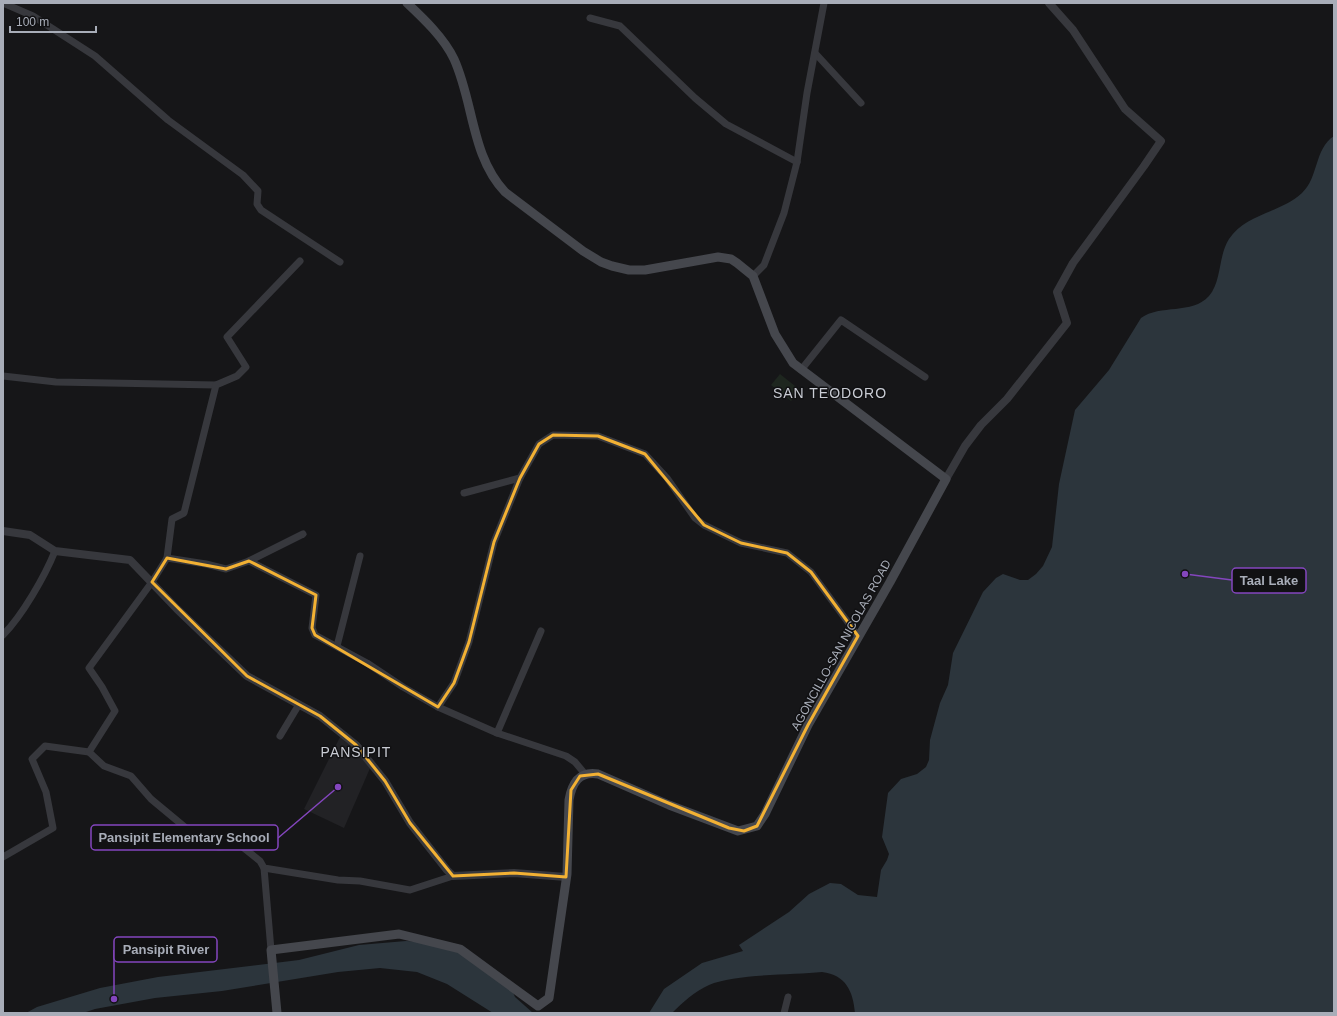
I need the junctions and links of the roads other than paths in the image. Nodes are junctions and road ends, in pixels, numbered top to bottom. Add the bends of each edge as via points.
1 (3, 3) edge
2 (407, 3) edge
3 (824, 3) edge
4 (1049, 3) edge
5 (590, 18) dead end
6 (815, 53) junction
7 (861, 103) dead end
8 (797, 162) junction
9 (300, 261) dead end
10 (340, 262) dead end
11 (753, 276) junction
12 (801, 370) junction
13 (3, 376) edge
14 (925, 377) dead end
15 (216, 385) junction
16 (520, 478) junction
17 (946, 479) junction
18 (464, 493) dead end
19 (3, 531) edge
20 (303, 534) dead end
21 (55, 551) junction
22 (360, 556) dead end
23 (167, 558) junction
24 (249, 561) junction
25 (152, 582) junction
26 (541, 631) dead end
27 (3, 635) edge
28 (858, 636) junction
29 (337, 646) junction
30 (298, 706) junction
31 (438, 707) junction
32 (498, 733) junction
33 (280, 736) dead end
34 (89, 752) junction
35 (585, 774) junction
36 (3, 857) edge
37 (264, 868) junction
38 (454, 876) junction
39 (566, 877) junction
40 (271, 950) junction
41 (788, 996) dead end
42 (277, 1013) edge
43 (784, 1013) edge

1 - 10 street via 33,16 95,56 168,120 243,175 258,191 257,204 261,210
2 - 11 main road via 449,50 459,73 481,153 495,180 514,199 583,251 612,266 645,270 718,257 737,262
3 - 6 street
4 - 17 street via 1073,30 1125,109 1160,141 1073,263 1058,292 1067,323 1007,399 977,430
5 - 8 street via 620,26 726,124
6 - 7 street
6 - 8 street
8 - 11 street via 784,213 764,265
9 - 15 street via 227,337 246,367 237,376
11 - 12 main road via 780,344
12 - 14 street via 841,320
12 - 17 main road
13 - 15 street via 56,382
15 - 23 street via 184,513 172,519
16 - 18 street
16 - 28 street via 539,444 553,435 598,436 645,454 667,478 695,518 704,525 741,543 787,553 811,572
16 - 31 street via 494,542 469,642 454,683
17 - 28 main road, AGONCILLO-SAN NICOLAS ROAD
19 - 21 street via 30,535
20 - 24 street
21 - 25 street via 130,560
21 - 27 street via 45,572
22 - 29 street
23 - 24 street via 226,569
23 - 25 street
24 - 29 street via 316,595 312,628 315,635
25 - 30 street via 247,676
25 - 34 street via 89,668 115,711
26 - 32 street
28 - 35 main road, AGONCILLO-SAN NICOLAS ROAD via 808,725 766,814 757,826 744,831 729,828 669,806 605,777
29 - 31 street
30 - 33 street
30 - 38 street via 320,716 356,745 385,781 410,823 446,870
31 - 32 street
32 - 35 street via 566,756
34 - 36 street via 45,746 32,759 46,792 54,828
34 - 37 street via 104,766 131,776 151,799 204,844 219,847 240,845 255,856
35 - 39 main road via 577,780 571,790
37 - 38 street via 410,890
37 - 40 street
38 - 39 street via 514,873
39 - 40 main road via 549,998 538,1006 460,949 398,934
40 - 42 main road
41 - 43 street

